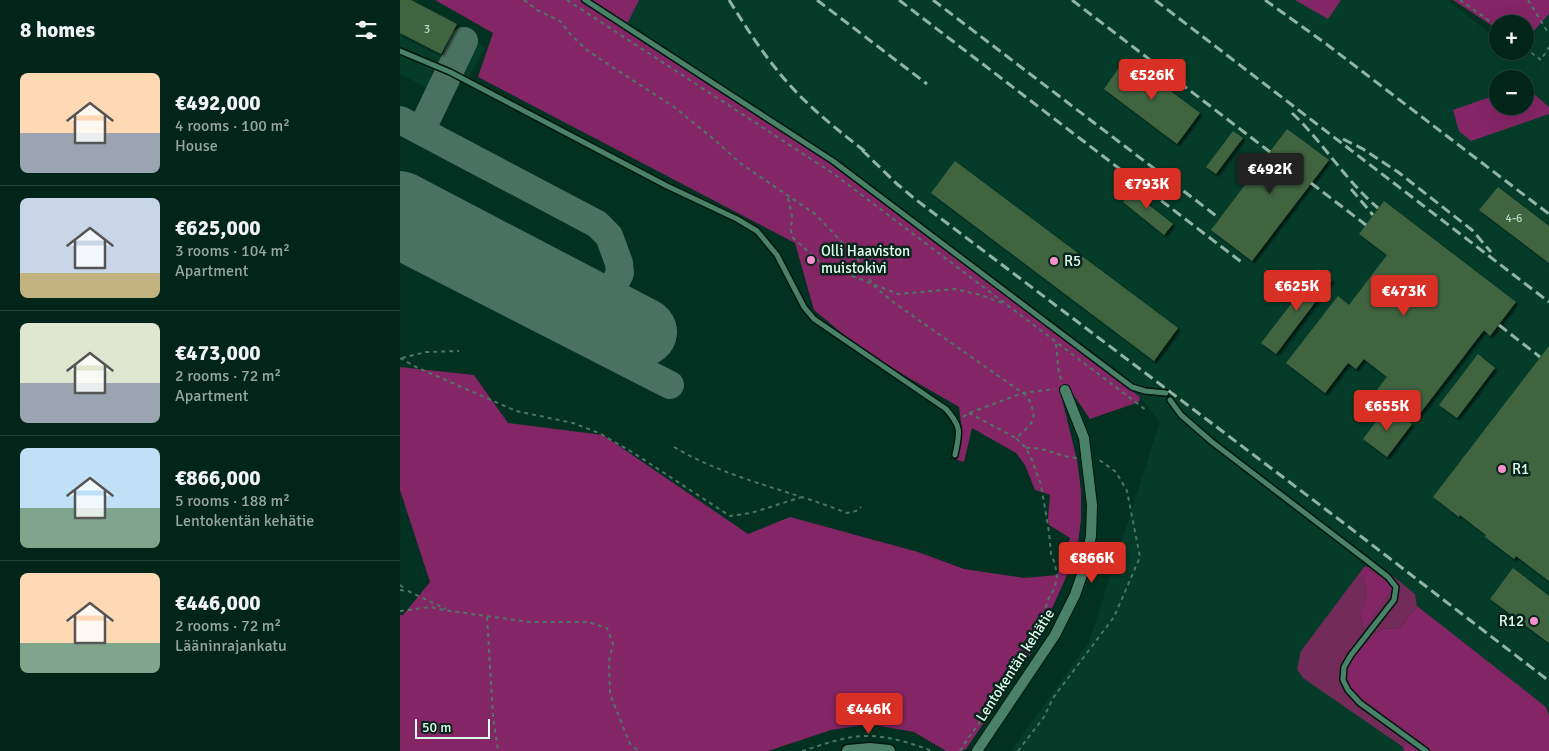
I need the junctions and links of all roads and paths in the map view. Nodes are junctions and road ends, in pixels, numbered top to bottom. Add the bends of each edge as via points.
1 (524, 0) edge
2 (567, 0) edge
3 (585, 0) edge
4 (1460, 0) edge
5 (1528, 0) edge
6 (1489, 21) edge
7 (1549, 34) edge
8 (1549, 47) edge
9 (400, 51) edge
10 (1534, 55) edge
11 (785, 194) junction
12 (873, 285) junction
13 (1006, 305) junction
14 (1056, 342) junction
15 (459, 351) dead end
16 (400, 358) edge
17 (1065, 390) junction
18 (1023, 393) junction
19 (1166, 393) dead end
20 (1170, 400) dead end
21 (1146, 410) dead end
22 (970, 413) junction
23 (956, 421) junction
24 (1016, 438) junction
25 (674, 447) dead end
26 (1026, 448) junction
27 (955, 454) dead end
28 (1086, 455) junction
29 (802, 497) junction
30 (861, 506) dead end
31 (400, 585) edge
32 (400, 590) edge
33 (408, 591) junction
34 (400, 611) edge
35 (450, 611) junction
36 (488, 616) junction
37 (498, 751) edge
38 (639, 751) edge
39 (848, 751) edge
40 (889, 751) edge
41 (960, 751) edge
42 (977, 751) edge
43 (1018, 751) edge
44 (1426, 751) edge

1 - 11 path via 560,21 588,51 674,107 740,163
2 - 13 path via 834,174
3 - 19 lane via 833,161 1132,388
4 - 6 path
5 - 7 path
8 - 10 path via 1541,60
9 - 23 lane via 450,72 757,231 776,255 814,319 946,409
11 - 12 path via 814,214 836,236 858,259
11 - 12 path via 792,216 792,238 822,264
12 - 13 path via 898,294 955,289
12 - 18 path
13 - 14 path
14 - 17 path via 1059,374
14 - 21 path
15 - 16 path via 426,352
16 - 29 path via 516,411 573,423 599,433 730,516 751,514
17 - 18 path
17 - 28 street, Lentokentän kehätie via 1084,438
18 - 22 path
18 - 24 path via 1035,410 1032,424
20 - 44 lane via 1181,415 1212,442 1396,587 1394,600 1344,667 1343,680 1360,703
22 - 23 path
22 - 24 path
23 - 27 lane via 959,435
24 - 26 path
25 - 29 path via 728,473
26 - 28 path via 1042,449 1069,458
26 - 41 path via 1041,485 1050,554 1056,564 1055,587 1016,672
28 - 42 street, Lentokentän kehätie via 1092,505 1091,536 1076,595 1056,635
28 - 43 path via 1116,472 1127,491 1140,557 1114,617
29 - 30 path via 847,512 856,511
31 - 33 path
32 - 33 path
33 - 35 path
34 - 35 path via 430,607
35 - 36 path
36 - 37 path
36 - 38 path via 530,622 588,622 606,628 612,644 610,694 630,744
39 - 40 street

